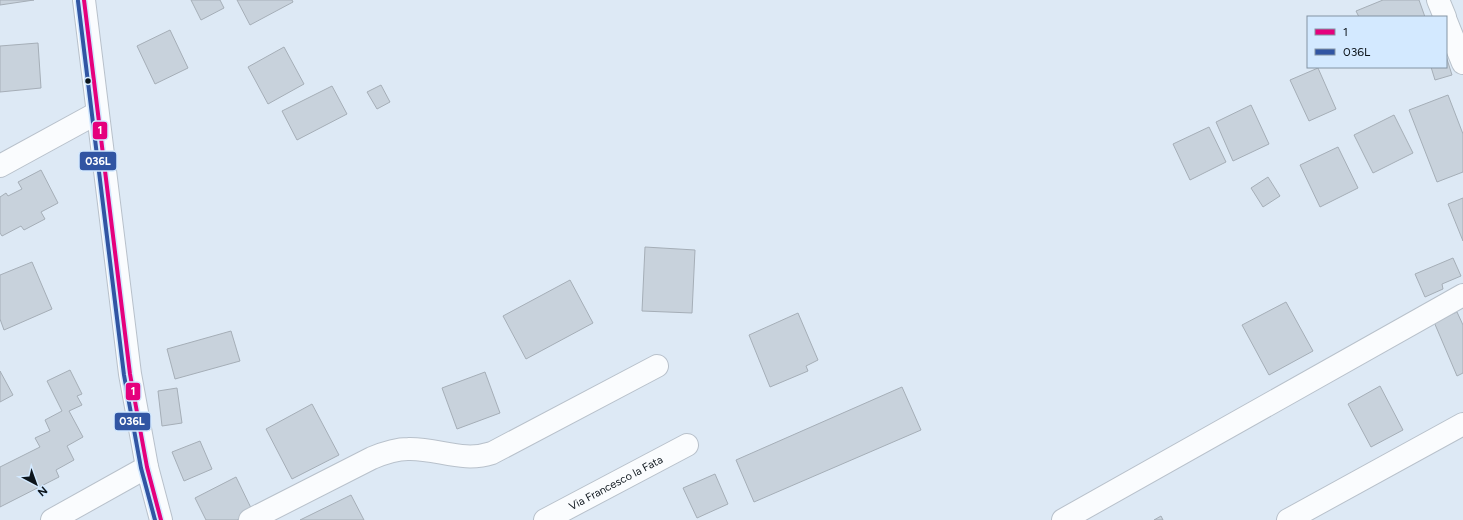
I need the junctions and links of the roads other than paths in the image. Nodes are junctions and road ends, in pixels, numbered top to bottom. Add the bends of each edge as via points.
1 (1438, 0) edge
2 (85, 1) edge
3 (1444, 16) edge
4 (1447, 23) edge
5 (1463, 63) edge
6 (97, 113) junction
7 (0, 166) edge
8 (1463, 295) edge
9 (657, 366) dead end
10 (1463, 424) edge
11 (687, 445) dead end
12 (147, 467) junction
13 (52, 520) edge
14 (161, 520) edge
15 (250, 520) edge
16 (545, 520) edge
17 (1063, 520) edge
18 (1288, 520) edge

1 - 3 street
2 - 6 street
4 - 5 street
6 - 7 street
6 - 12 street via 130,374
8 - 17 street
9 - 15 street via 492,453 465,457 415,449 387,452
10 - 18 street
11 - 16 street, Via Francesco la Fata
12 - 13 street
12 - 14 street

